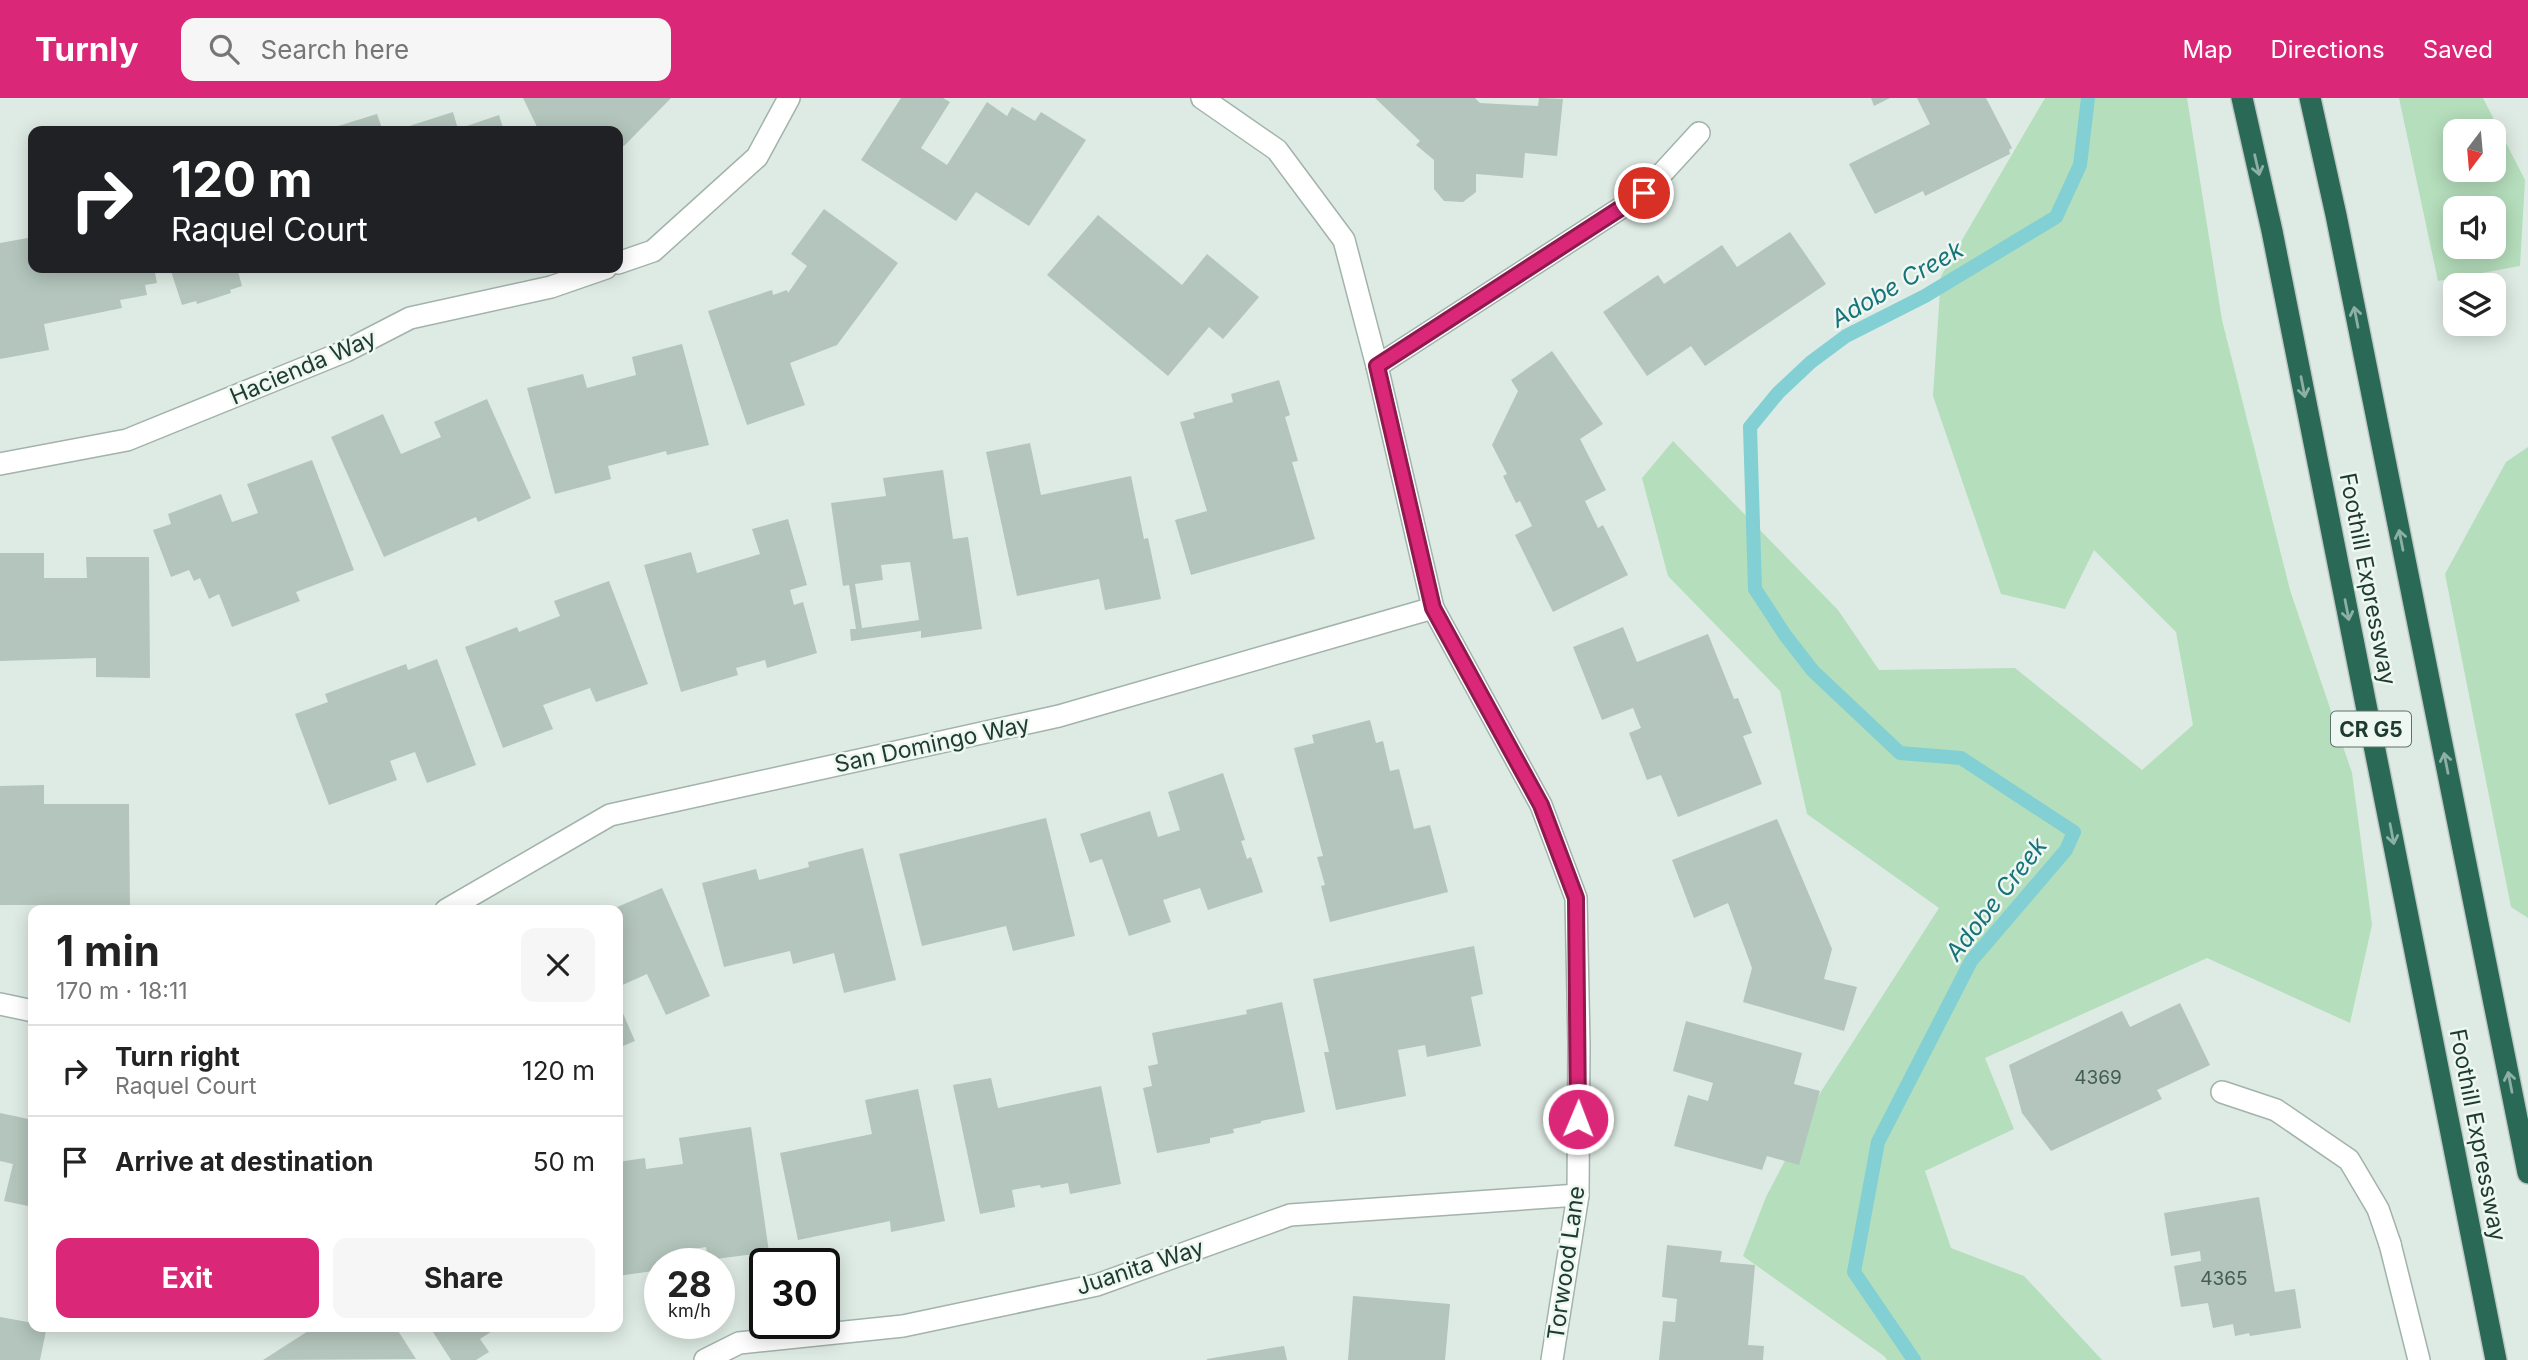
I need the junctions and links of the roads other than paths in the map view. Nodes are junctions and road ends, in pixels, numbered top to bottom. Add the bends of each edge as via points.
1 (789, 98) edge
2 (1202, 98) edge
3 (2242, 98) edge
4 (2310, 98) edge
5 (1699, 133) dead end
6 (623, 261) edge
7 (592, 273) edge
8 (1377, 366) junction
9 (0, 464) edge
10 (1433, 608) junction
11 (455, 905) edge
12 (0, 1004) edge
13 (28, 1011) edge
14 (2222, 1092) dead end
15 (2528, 1173) edge
16 (1578, 1195) junction
17 (705, 1360) edge
18 (1552, 1360) edge
19 (2419, 1360) edge
20 (2496, 1360) edge

1 - 6 street via 757,157 653,251
2 - 8 street, Torwood Lane via 1277,150 1344,240
3 -> 20 highway, Foothill Expressway / CR G5
15 -> 4 highway, Foothill Expressway / CR G5
5 - 8 street via 1644,193
7 - 9 street, Hacienda Way via 551,287 410,318 346,351 127,440
8 - 10 street, Torwood Lane
10 - 11 street, San Domingo Way via 1059,716 610,815
10 - 16 street, Torwood Lane via 1541,805 1576,898
12 - 13 street
14 - 19 street via 2276,1110 2349,1160 2378,1209
16 - 17 street, Juanita Way via 1290,1215 1097,1285 903,1326 740,1343
16 - 18 street, Torwood Lane

